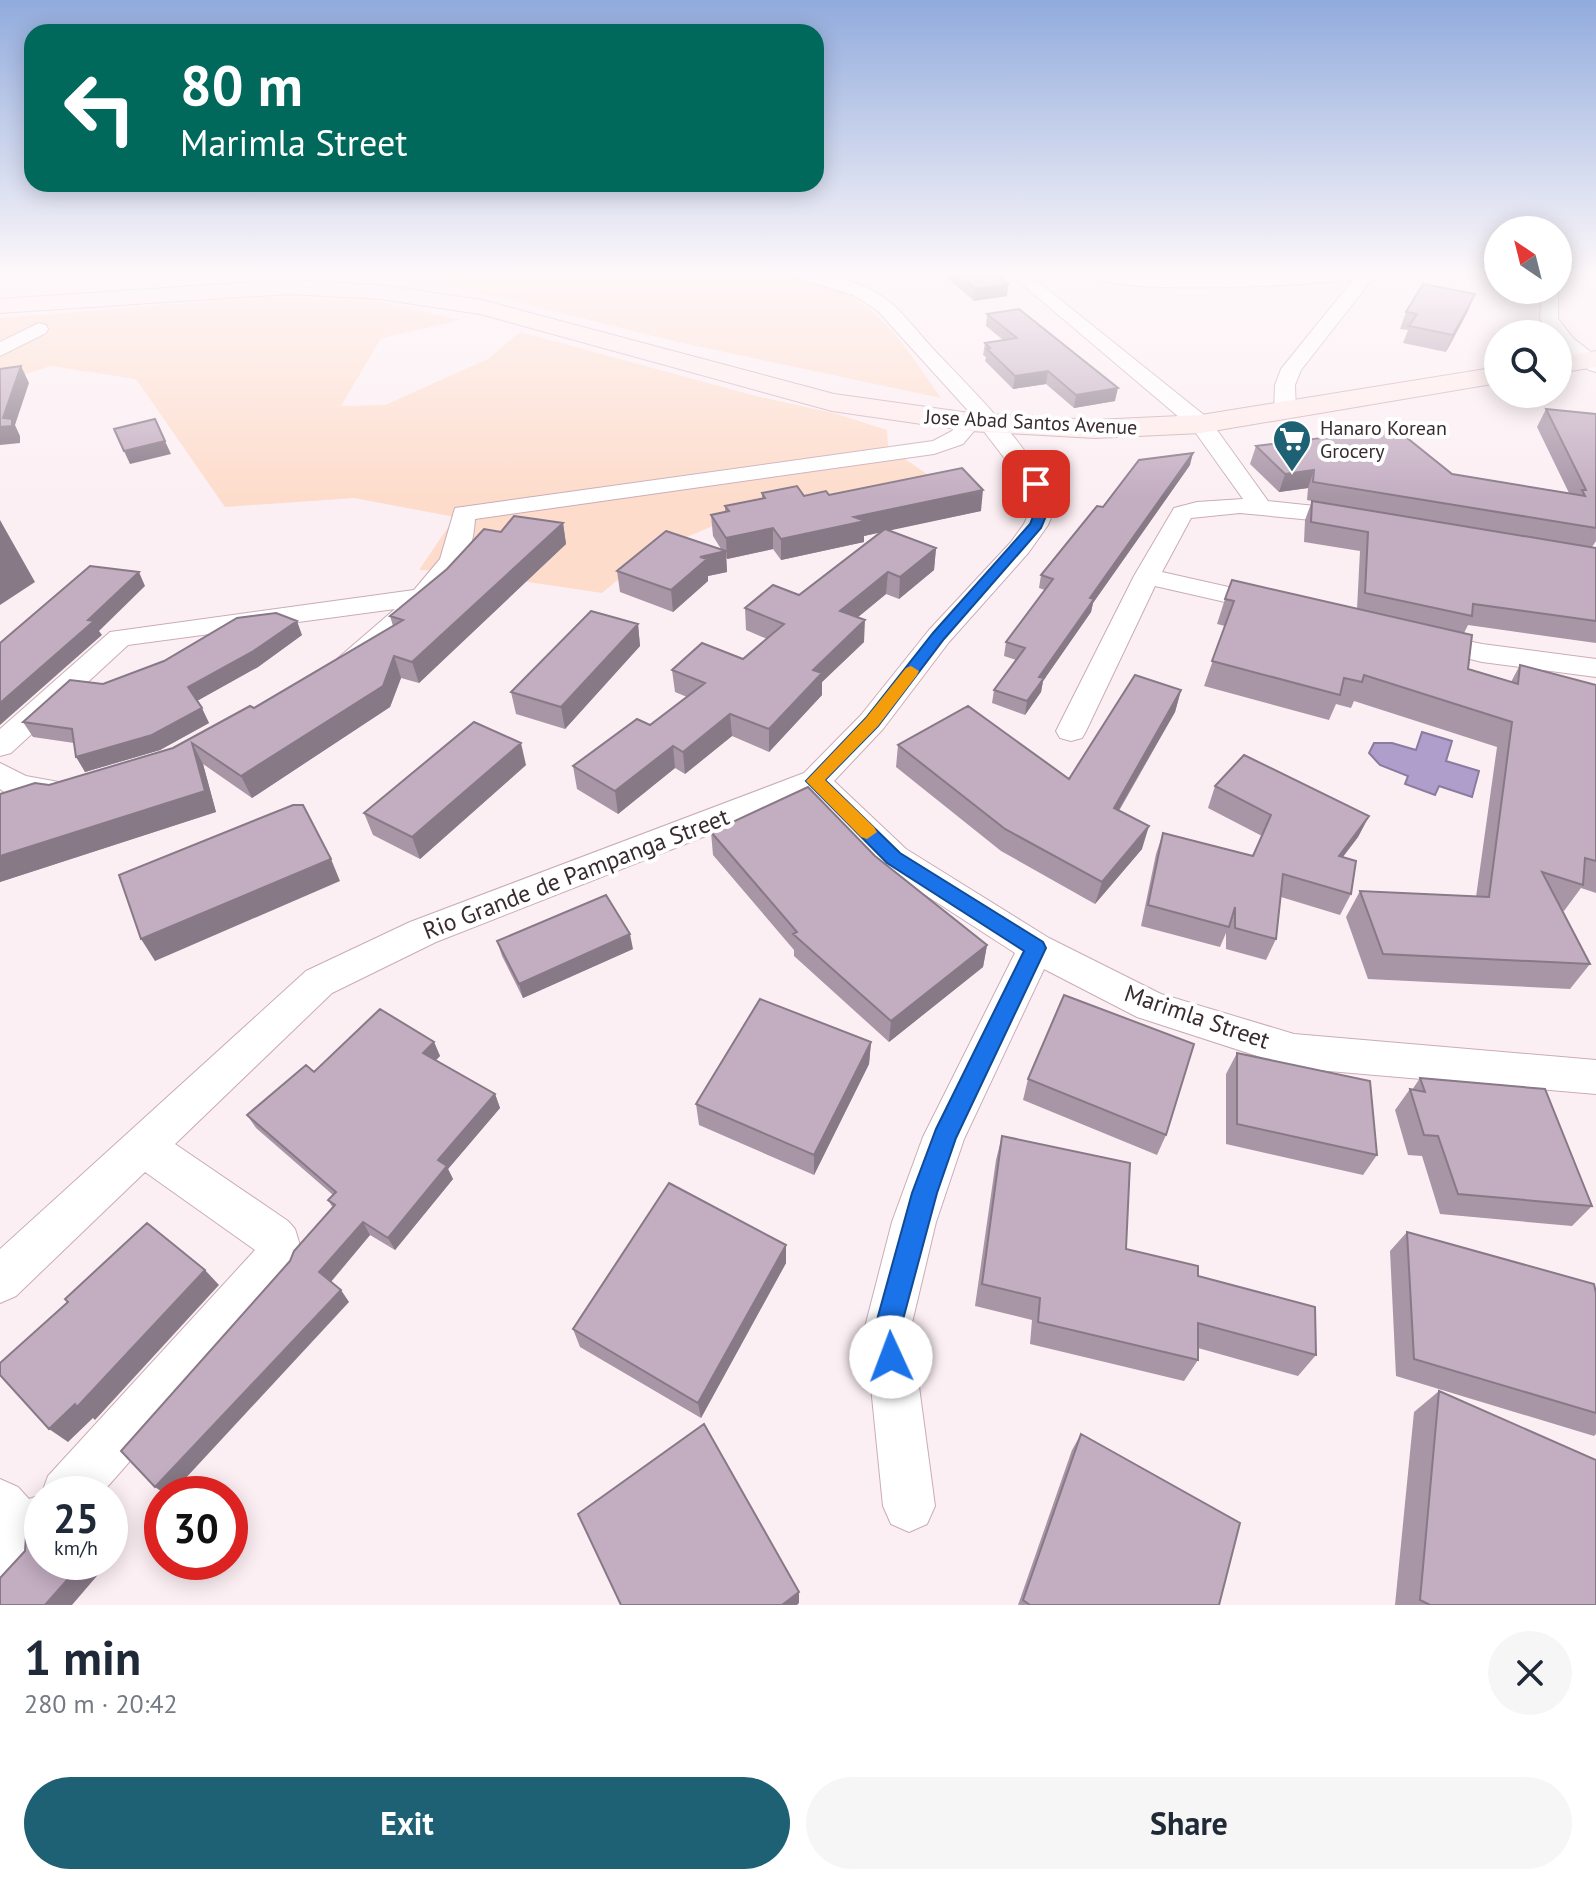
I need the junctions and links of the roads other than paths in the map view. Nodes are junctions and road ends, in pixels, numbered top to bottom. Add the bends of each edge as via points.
1 (633, 348) edge
2 (918, 348) edge
3 (1108, 348) edge
4 (1308, 348) edge
5 (1574, 348) edge
6 (1594, 362) edge
7 (1572, 364) edge
8 (1484, 377) edge
9 (1285, 412) junction
10 (980, 423) junction
11 (1201, 424) junction
12 (1261, 508) junction
13 (1378, 522) edge
14 (1147, 576) junction
15 (422, 597) junction
16 (1297, 611) edge
17 (1398, 634) edge
18 (1596, 668) edge
19 (328, 672) edge
20 (1071, 731) dead end
21 (0, 746) edge
22 (0, 774) edge
23 (815, 781) junction
24 (90, 785) edge
25 (1036, 948) junction
26 (1596, 1077) edge
27 (143, 1146) junction
28 (0, 1280) edge
29 (83, 1476) edge
30 (909, 1506) dead end

1 - 10 main road, Jose Abad Santos Avenue via 832,402
2 - 10 street, Rio Grande de Pampanga Street
3 - 11 street
4 - 9 street via 1285,385
5 - 6 street
6 - 7 main road
8 - 9 main road, Jose Abad Santos Avenue
9 - 11 main road, Jose Abad Santos Avenue
10 - 11 main road, Jose Abad Santos Avenue via 1095,429
10 - 15 street via 934,447 463,513 459,547
10 - 23 street, Rio Grande de Pampanga Street via 1036,484 1045,504 1036,525 872,722
11 - 12 street
12 - 13 street
12 - 14 street via 1193,508 1182,513
14 - 16 street
14 - 20 street
15 - 19 street via 353,658
15 - 21 street via 120,638
17 - 18 street via 1482,653
22 - 24 street via 18,786 62,793
23 - 25 street, Marimla Street via 894,858
23 - 27 street, Rio Grande de Pampanga Street via 423,932 319,982
25 - 26 street, Marimla Street via 1150,1006 1294,1051
25 - 30 street via 944,1137 914,1222 888,1327
27 - 28 street, Rio Grande de Pampanga Street
27 - 29 street via 272,1236 281,1255

